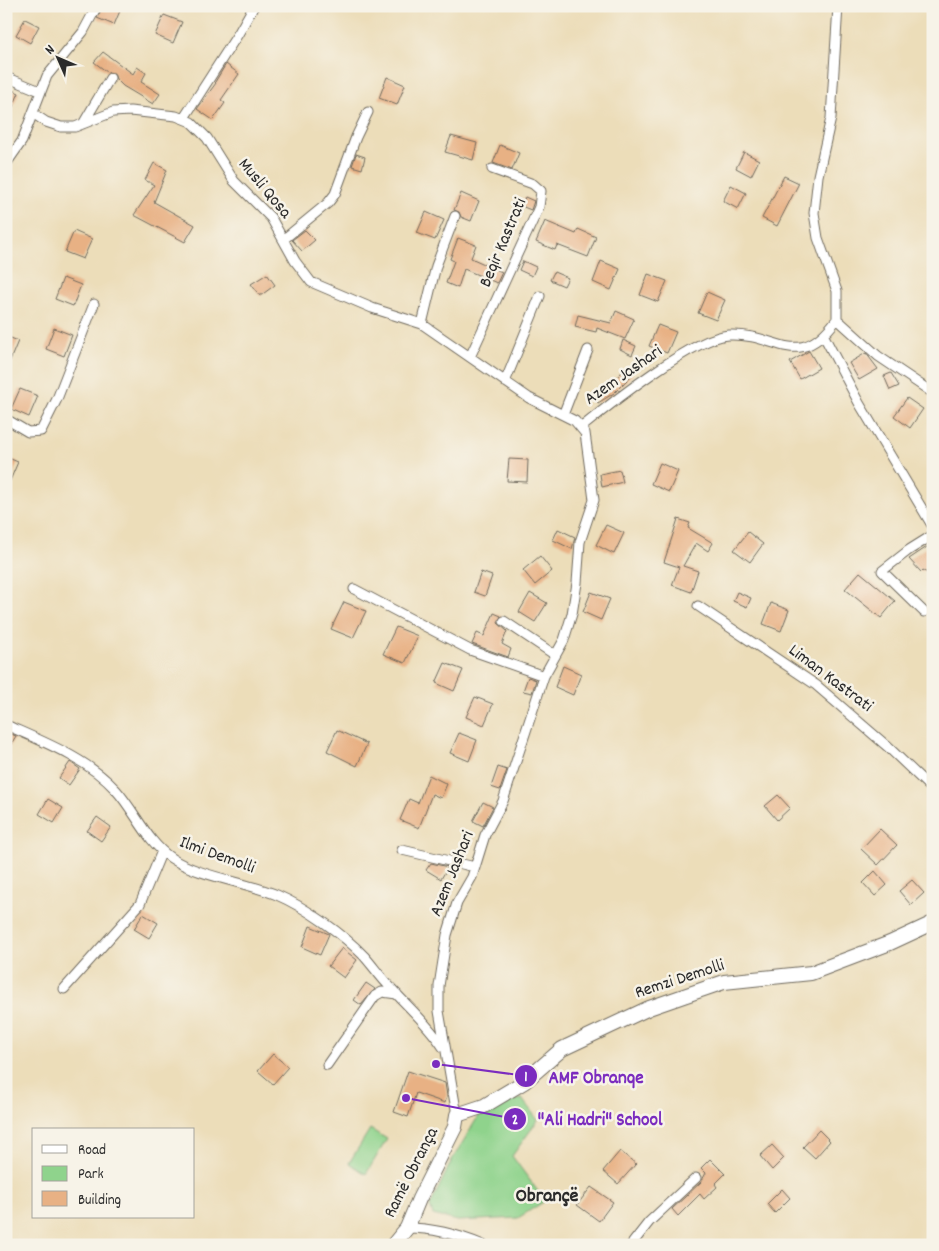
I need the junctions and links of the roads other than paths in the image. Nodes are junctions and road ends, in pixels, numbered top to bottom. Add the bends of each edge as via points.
1 (97, 6) edge
2 (254, 6) edge
3 (838, 6) edge
4 (6, 77) edge
5 (110, 78) dead end
6 (40, 91) junction
7 (368, 112) dead end
8 (34, 114) junction
9 (184, 118) junction
10 (83, 124) junction
11 (6, 164) edge
12 (492, 169) dead end
13 (455, 216) dead end
14 (284, 239) junction
15 (540, 296) dead end
16 (94, 304) dead end
17 (837, 319) junction
18 (422, 324) junction
19 (824, 336) junction
20 (588, 350) dead end
21 (470, 357) junction
22 (504, 382) junction
23 (933, 393) edge
24 (563, 415) junction
25 (6, 419) edge
26 (582, 427) junction
27 (933, 527) edge
28 (933, 536) edge
29 (354, 589) dead end
30 (698, 606) dead end
31 (924, 612) dead end
32 (504, 621) dead end
33 (555, 655) junction
34 (544, 676) junction
35 (6, 725) edge
36 (933, 790) edge
37 (402, 850) dead end
38 (162, 851) junction
39 (475, 867) junction
40 (933, 923) edge
41 (64, 989) dead end
42 (398, 994) junction
43 (446, 1052) junction
44 (327, 1065) dead end
45 (458, 1115) junction
46 (696, 1178) dead end
47 (407, 1228) junction
48 (393, 1245) edge
49 (483, 1245) edge
50 (631, 1245) edge

1 - 6 street via 83,32 57,62
2 - 9 street
3 - 17 street via 831,118 818,176 814,213 818,238 837,291
4 - 6 street
5 - 10 street
6 - 8 street
7 - 14 street via 335,194
8 - 10 street via 61,127
8 - 11 street via 22,141
9 - 10 street via 113,112
9 - 14 street, Musli Qosa via 207,138 234,181 271,218
12 - 21 street, Beqir Kastrati via 533,184 542,196
13 - 18 street via 436,266
14 - 18 street, Musli Qosa via 311,282 372,308
15 - 22 street
16 - 25 street via 41,431 28,432
17 - 19 street, Azem Jashari
17 - 23 street via 878,356
18 - 21 street, Musli Qosa
19 - 26 street, Azem Jashari via 802,348 728,335 712,341 676,359 620,395
19 - 27 street via 859,403
20 - 24 street
21 - 22 street
22 - 24 street
24 - 26 street
26 - 33 street, Azem Jashari via 593,507 580,542 572,614 564,640
28 - 31 street via 882,571
29 - 34 street via 470,650
30 - 36 street, Liman Kastrati via 816,686
32 - 33 street
33 - 34 street, Azem Jashari
34 - 39 street, Azem Jashari via 503,801 485,835
35 - 38 street, Ilmi Demolli via 47,743 103,778 116,790
37 - 39 street
38 - 41 street via 140,904
38 - 42 street, Ilmi Demolli via 183,865 264,890 294,904 353,945
39 - 43 street, Azem Jashari via 451,919 441,969 439,1011
40 - 45 street, Remzi Demolli via 812,973 724,982 649,1008 562,1049 524,1082 484,1106
42 - 43 street, Ilmi Demolli via 424,1020
42 - 44 street via 382,992 375,996
43 - 45 street, Azem Jashari
45 - 47 street, Ramë Obrança via 456,1127
46 - 50 street via 649,1222
47 - 48 street, Ramë Obrança
47 - 49 street via 461,1236

